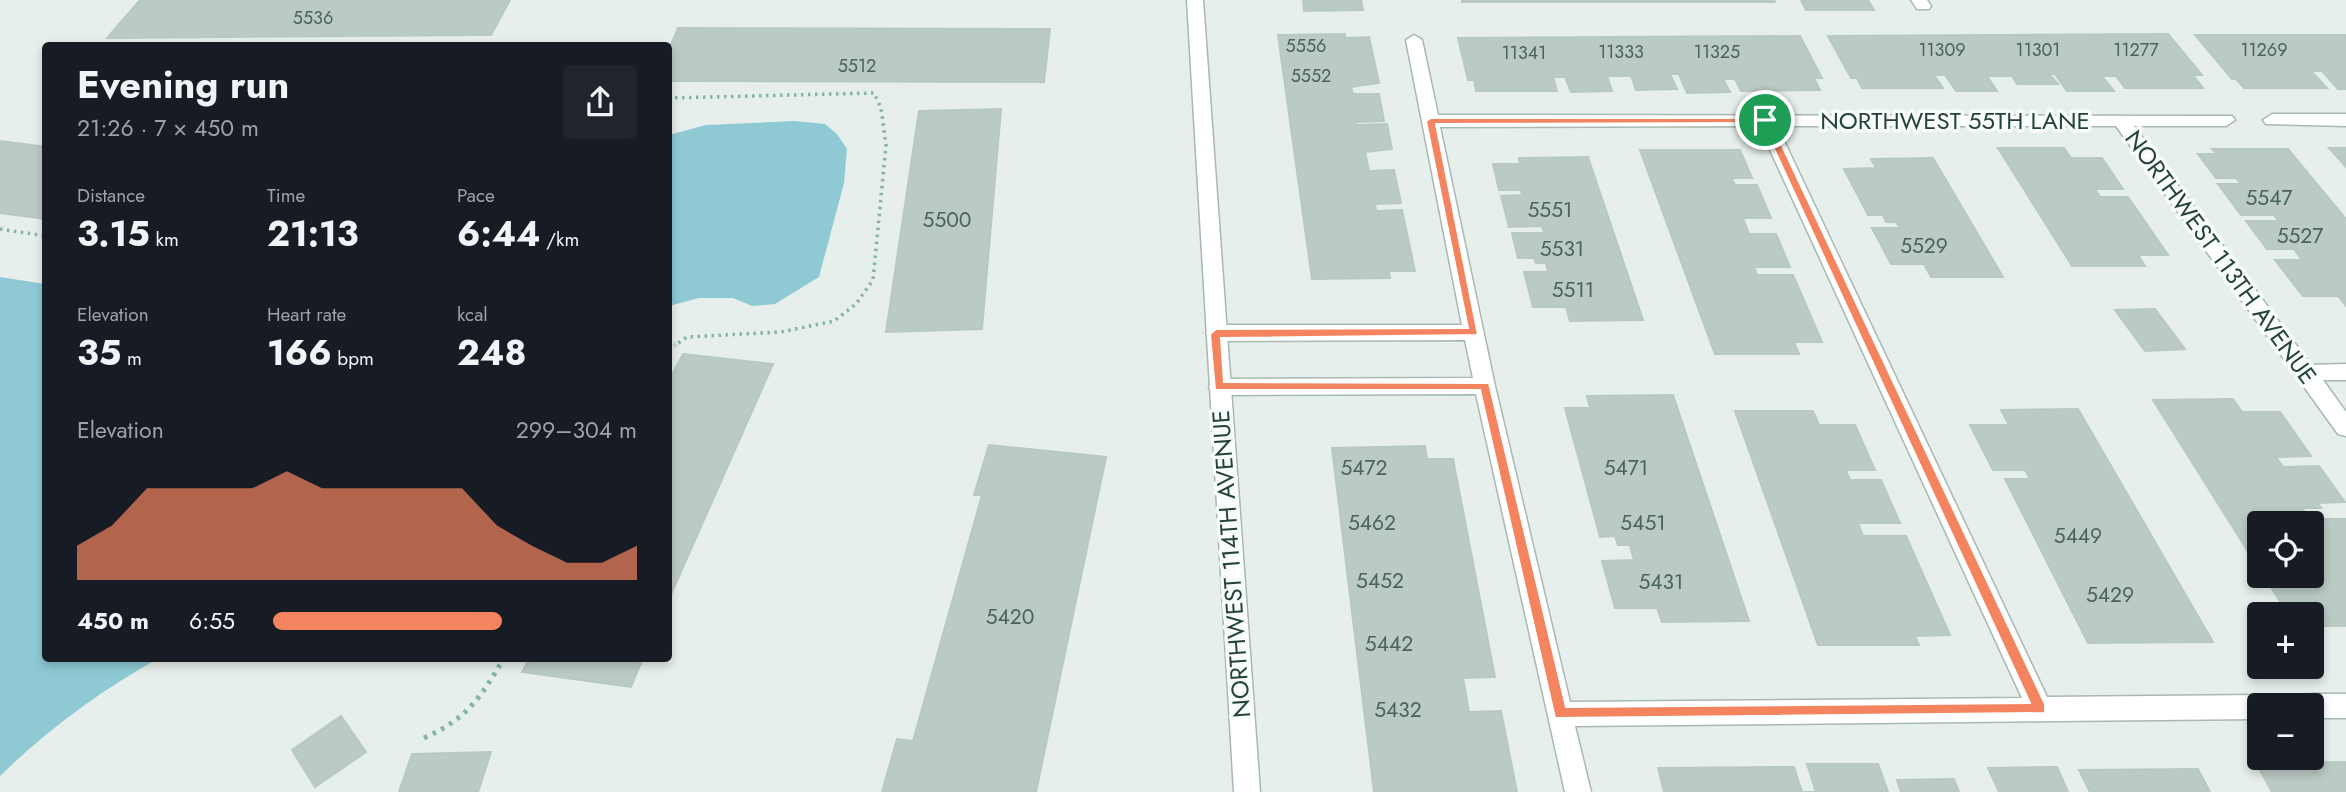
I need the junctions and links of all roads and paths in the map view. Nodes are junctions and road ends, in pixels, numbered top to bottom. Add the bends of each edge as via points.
1 (1195, 0) edge
2 (1414, 40) dead end
3 (672, 98) edge
4 (1765, 120) junction
5 (2121, 120) junction
6 (2227, 120) dead end
7 (2272, 120) dead end
8 (2346, 120) edge
9 (1431, 121) junction
10 (0, 229) edge
11 (42, 235) edge
12 (1474, 332) junction
13 (1216, 334) junction
14 (672, 348) edge
15 (2346, 372) edge
16 (2306, 373) junction
17 (1485, 386) junction
18 (1219, 387) junction
19 (2346, 428) edge
20 (501, 662) edge
21 (2324, 706) edge
22 (2346, 706) edge
23 (2247, 707) edge
24 (2040, 709) junction
25 (1560, 714) junction
26 (424, 738) dead end
27 (1247, 792) edge
28 (1578, 792) edge

1 - 13 street, NORTHWEST 114TH AVENUE
2 - 9 street
3 - 14 path via 874,93 886,145 873,280 856,304 834,321 781,332 687,337
4 - 5 street, NORTHWEST 55TH LANE
4 - 9 street, NORTHWEST 55TH LANE
4 - 24 street
5 - 6 street, NORTHWEST 55TH LANE
5 - 16 street, NORTHWEST 113TH AVENUE
7 - 8 street
9 - 12 street
10 - 11 path
12 - 13 street
12 - 17 street
13 - 18 street, NORTHWEST 114TH AVENUE
15 - 16 street
16 - 19 street, NORTHWEST 113TH AVENUE
17 - 18 street
17 - 25 street
18 - 27 street, NORTHWEST 114TH AVENUE
20 - 26 path via 473,710
21 - 22 street
23 - 24 street
24 - 25 street
25 - 28 street

